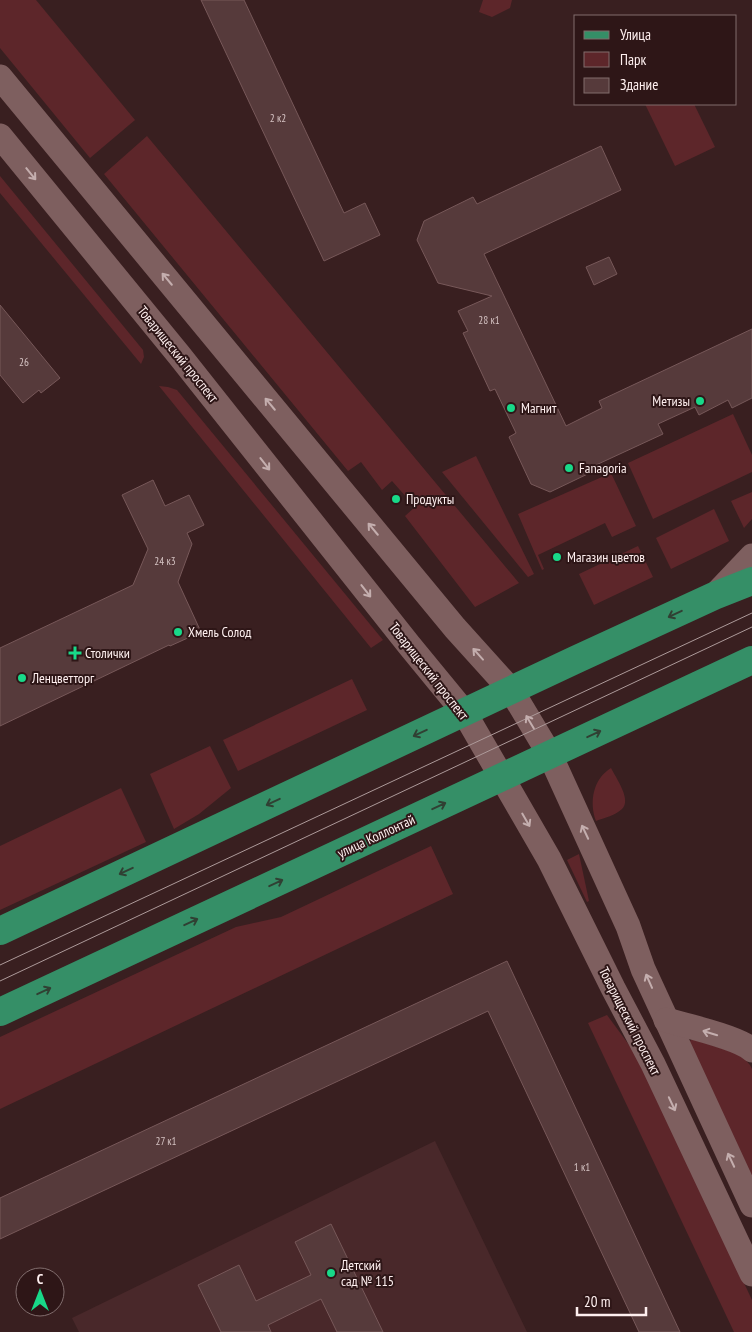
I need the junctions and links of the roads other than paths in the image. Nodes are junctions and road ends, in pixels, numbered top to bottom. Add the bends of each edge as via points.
1 (0, 77) edge
2 (0, 136) edge
3 (752, 556) edge
4 (752, 581) edge
5 (714, 596) junction
6 (747, 665) edge
7 (511, 690) junction
8 (464, 712) junction
9 (550, 755) junction
10 (502, 777) junction
11 (0, 931) edge
12 (0, 1012) edge
13 (666, 1020) junction
14 (752, 1050) edge
15 (752, 1205) edge
16 (752, 1274) edge

7 -> 1 street via 455,628
2 -> 8 street, Товарищеский проспект
3 - 5 street
4 - 5 main road
5 -> 7 main road
9 -> 6 main road, улица Коллонтай
7 - 8 main road
9 -> 7 street
8 - 10 street, Товарищеский проспект
8 -> 11 main road
9 - 10 main road, улица Коллонтай
13 -> 9 street via 628,926
12 -> 10 main road, улица Коллонтай
10 -> 16 street, Товарищеский проспект via 549,859 653,1064
14 -> 13 street via 732,1040
15 -> 13 street

